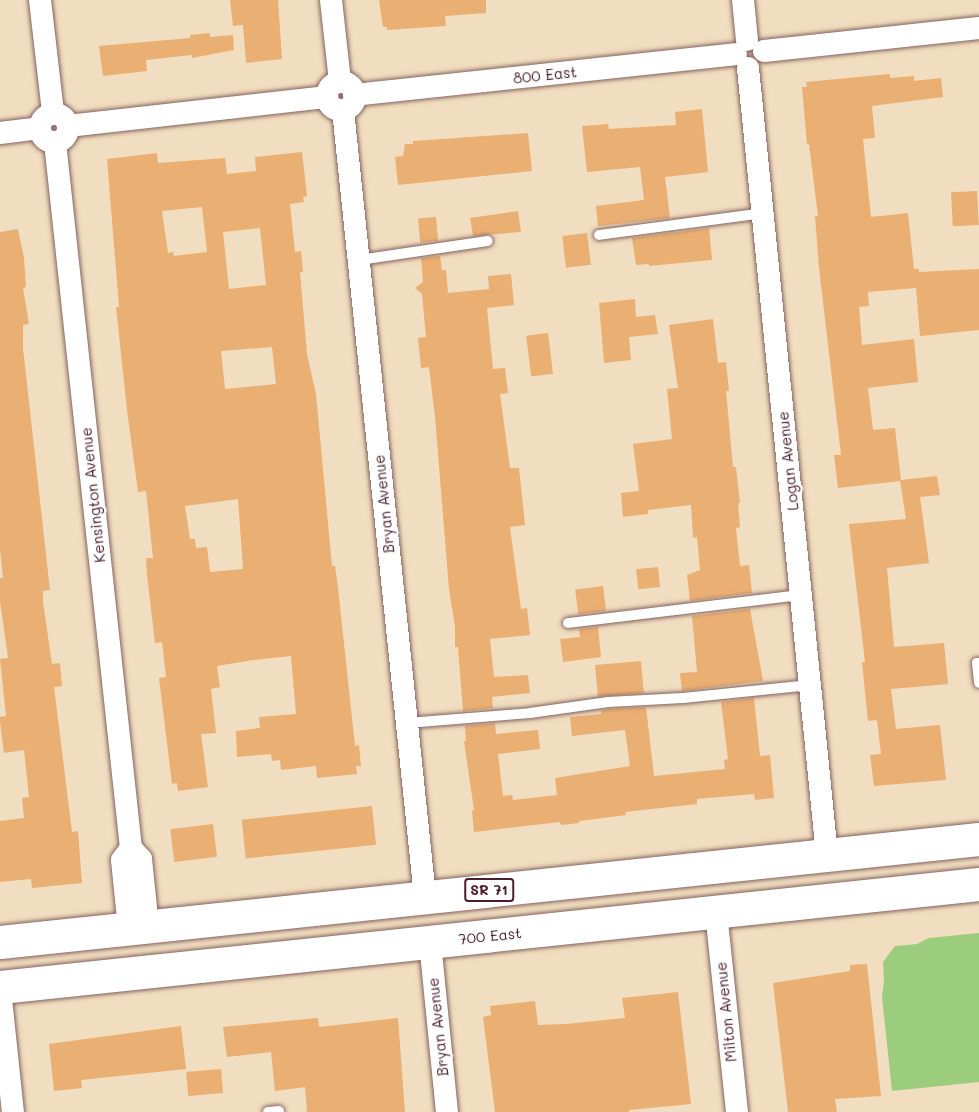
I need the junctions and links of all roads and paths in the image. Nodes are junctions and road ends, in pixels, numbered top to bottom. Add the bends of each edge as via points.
1 (40, 0) edge
2 (331, 0) edge
3 (743, 0) edge
4 (979, 28) edge
5 (749, 53) junction
6 (341, 96) junction
7 (54, 127) junction
8 (0, 133) edge
9 (763, 213) junction
10 (599, 235) dead end
11 (488, 241) dead end
12 (359, 260) junction
13 (801, 595) junction
14 (568, 623) dead end
15 (979, 663) edge
16 (979, 683) edge
17 (810, 685) junction
18 (407, 723) junction
19 (979, 839) edge
20 (827, 855) junction
21 (979, 884) edge
22 (425, 897) junction
23 (716, 912) junction
24 (139, 928) junction
25 (0, 942) edge
26 (430, 942) junction
27 (0, 988) edge
28 (13, 1112) edge
29 (447, 1112) edge
30 (737, 1112) edge

1 - 7 street, Kensington Avenue
2 - 6 street, Bryan Avenue
3 - 5 street, Logan Avenue
4 - 5 street, 800 East
5 - 6 street, 800 East
5 - 9 street, Logan Avenue
6 - 7 street, 800 East
6 - 12 street, Bryan Avenue
7 - 8 street, 800 East
7 - 24 street, Kensington Avenue via 131,849 141,859
9 - 10 lane
9 - 13 street, Logan Avenue
11 - 12 lane
12 - 18 street, Bryan Avenue
13 - 14 lane
13 - 17 street, Logan Avenue
15 - 16 lane
17 - 18 lane
17 - 20 street, Logan Avenue
18 - 22 street, Bryan Avenue
19 - 20 main road, SR 71
20 - 22 main road, SR 71
21 - 23 main road, 700 East
22 - 24 main road, SR 71
23 - 26 main road, 700 East
23 - 30 street, Milton Avenue
24 - 25 main road, SR 71
26 - 27 main road, 700 East
26 - 29 street, Bryan Avenue
27 - 28 street

